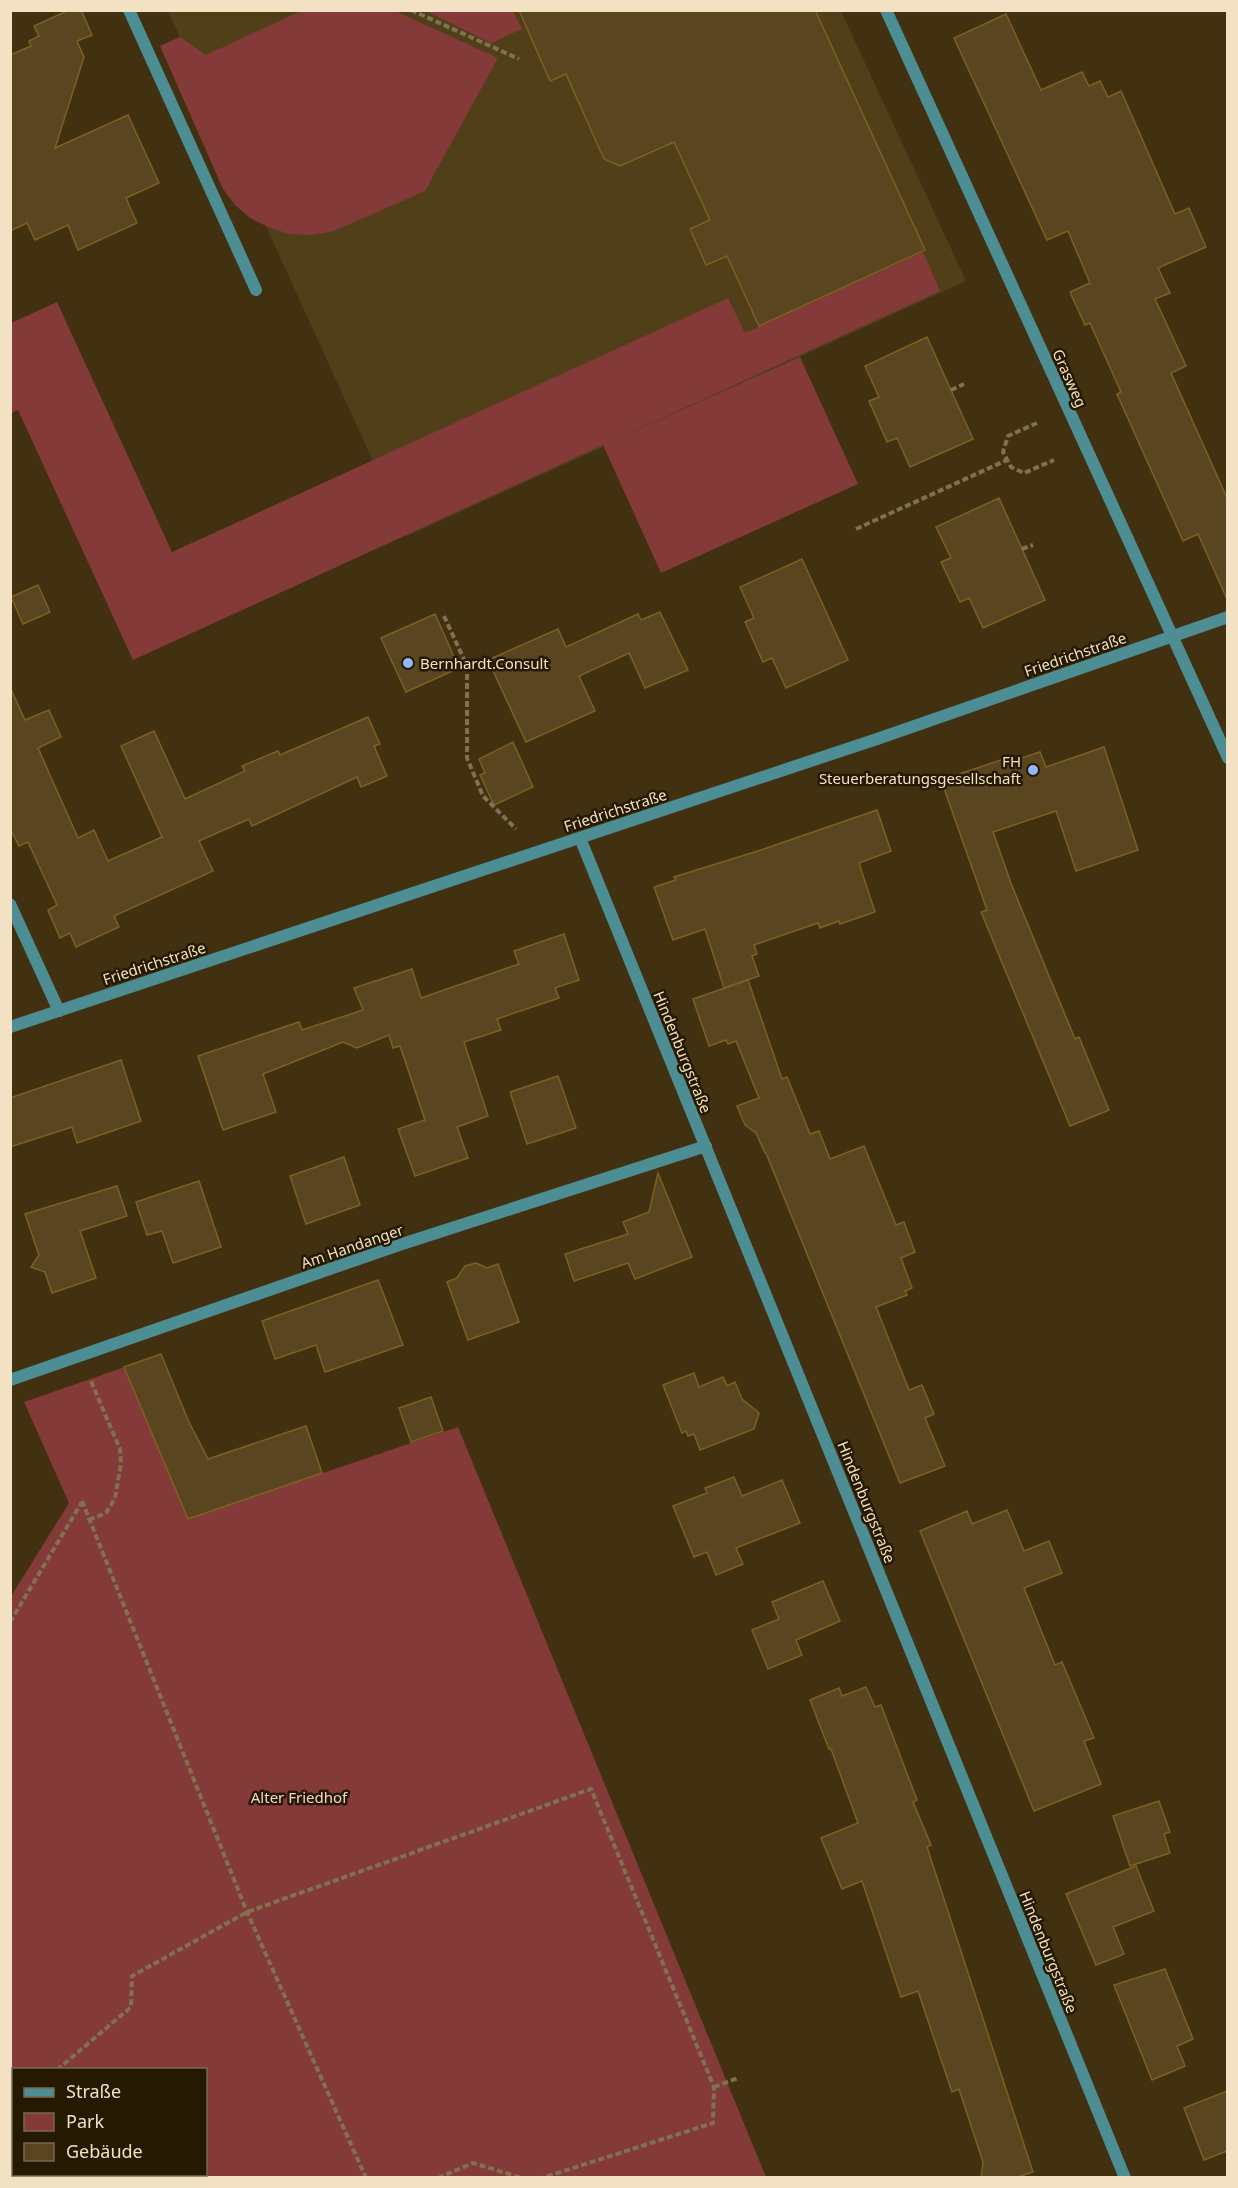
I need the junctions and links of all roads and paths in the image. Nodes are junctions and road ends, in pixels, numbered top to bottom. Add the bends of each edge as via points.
1 (129, 10) edge
2 (411, 10) edge
3 (886, 10) edge
4 (519, 59) dead end
5 (256, 290) dead end
6 (964, 384) dead end
7 (951, 390) dead end
8 (1037, 423) dead end
9 (1007, 460) junction
10 (1054, 460) dead end
11 (856, 529) dead end
12 (1033, 544) dead end
13 (1022, 549) dead end
14 (444, 616) dead end
15 (1227, 617) edge
16 (1172, 636) junction
17 (1227, 758) edge
18 (516, 829) dead end
19 (580, 838) junction
20 (10, 904) edge
21 (59, 1011) junction
22 (10, 1026) edge
23 (706, 1146) junction
24 (80, 1355) junction
25 (10, 1380) edge
26 (90, 1520) junction
27 (10, 1622) edge
28 (247, 1912) junction
29 (59, 2068) edge
30 (738, 2078) dead end
31 (714, 2087) junction
32 (366, 2178) edge
33 (438, 2178) edge
34 (522, 2178) edge
35 (542, 2178) edge
36 (1125, 2178) edge

1 - 5 street
2 - 4 path
3 - 16 street, Grasweg
6 - 7 path
8 - 9 path via 1008,436 1004,452
9 - 10 path via 1011,467 1024,473
9 - 11 path
12 - 13 path
14 - 18 path via 467,666 467,758 483,796
15 - 16 street, Friedrichstraße
16 - 17 street, Grasweg
16 - 19 street, Friedrichstraße
19 - 21 street, Friedrichstraße
19 - 23 street, Hindenburgstraße
20 - 21 street
21 - 22 street, Friedrichstraße
23 - 24 street, Am Handanger via 399,1245
23 - 36 street, Hindenburgstraße
24 - 25 street, Am Handanger
24 - 26 path via 120,1449 122,1464 115,1498 106,1513
26 - 27 path via 82,1502
26 - 28 path
28 - 29 path via 132,1976 131,2007
28 - 31 path via 591,1789
28 - 32 path
30 - 31 path
31 - 35 path via 713,2123
33 - 34 path via 473,2163

